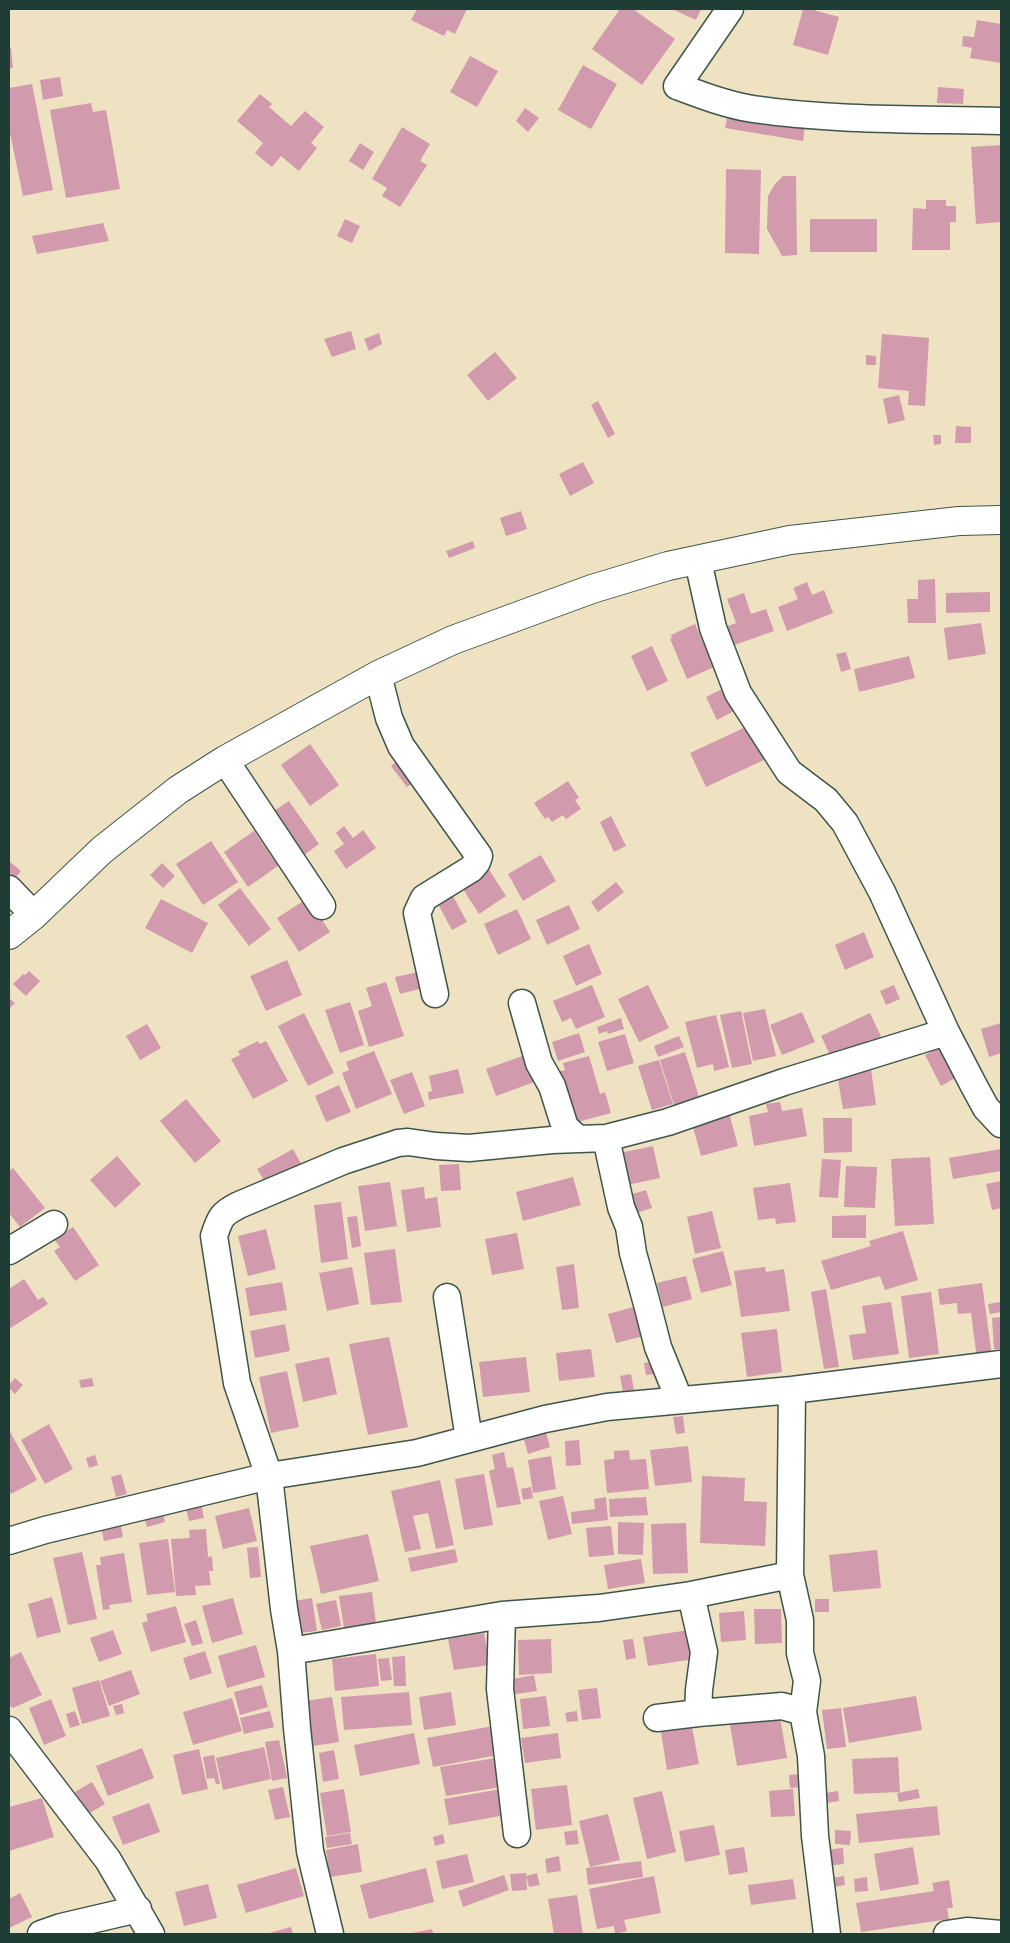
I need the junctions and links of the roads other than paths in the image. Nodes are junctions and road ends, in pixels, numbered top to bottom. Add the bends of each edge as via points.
1 (730, 9) edge
2 (1001, 121) edge
3 (1001, 520) edge
4 (698, 561) junction
5 (378, 675) junction
6 (225, 760) junction
7 (9, 889) edge
8 (322, 906) dead end
9 (34, 915) junction
10 (9, 935) edge
11 (435, 994) dead end
12 (522, 1003) dead end
13 (946, 1032) junction
14 (1001, 1124) edge
15 (606, 1138) junction
16 (578, 1139) junction
17 (54, 1224) dead end
18 (9, 1251) edge
19 (446, 1297) dead end
20 (1001, 1364) edge
21 (792, 1390) junction
22 (679, 1399) junction
23 (469, 1439) junction
24 (269, 1476) junction
25 (9, 1541) edge
26 (790, 1575) junction
27 (691, 1595) junction
28 (502, 1615) junction
29 (291, 1651) junction
30 (803, 1712) junction
31 (698, 1713) junction
32 (657, 1718) dead end
33 (9, 1730) edge
34 (517, 1834) dead end
35 (138, 1909) junction
36 (41, 1934) edge
37 (151, 1934) edge
38 (330, 1934) edge
39 (827, 1934) edge
40 (947, 1934) edge
41 (1001, 1934) edge

1 - 2 street via 676,86 752,108 827,117
3 - 4 main road via 959,521 790,540
4 - 5 main road via 668,566 592,589 453,640
4 - 13 street via 713,628 738,693 789,772 826,800 845,824 882,892
5 - 6 main road
5 - 11 street via 389,718 401,746 479,856 471,869 424,898 417,913
6 - 8 street
6 - 9 main road via 178,790 102,850
7 - 9 street
9 - 10 main road
12 - 16 street via 539,1063 552,1086 565,1128
13 - 14 street via 986,1108
13 - 15 street via 668,1122
15 - 16 street
15 - 22 street via 658,1347
16 - 24 street via 469,1148 398,1143 343,1161 225,1212 214,1236 237,1383
17 - 18 street
19 - 23 street
20 - 21 street
21 - 22 street
21 - 26 street
22 - 23 street via 607,1407 544,1419
23 - 24 street via 417,1453
24 - 25 street
24 - 29 street
26 - 27 street
26 - 30 street via 800,1620 800,1653 807,1681
27 - 28 street via 599,1608
27 - 31 street via 704,1652
28 - 29 street
28 - 34 street via 500,1689
29 - 38 street via 310,1851
30 - 31 street via 782,1706
30 - 39 street via 811,1756 815,1836
31 - 32 street
33 - 35 street via 108,1860
35 - 36 street
35 - 37 street
40 - 41 street via 967,1931

